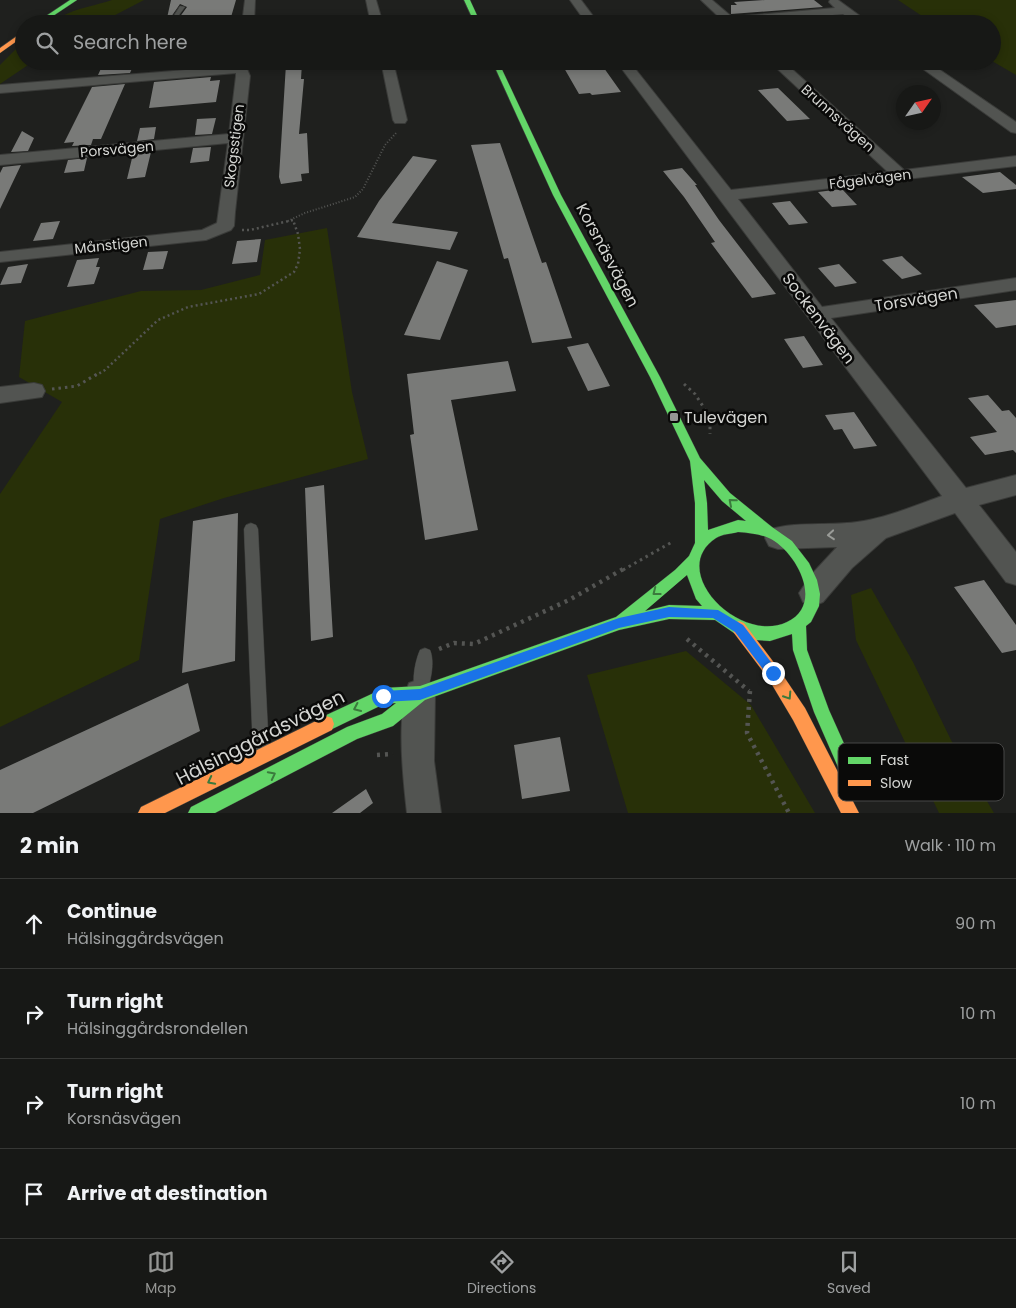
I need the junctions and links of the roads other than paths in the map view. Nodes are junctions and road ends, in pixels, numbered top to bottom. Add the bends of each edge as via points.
1 (74, 0) edge
2 (250, 0) edge
3 (371, 0) edge
4 (467, 0) edge
5 (575, 0) edge
6 (706, 0) edge
7 (831, 0) edge
8 (182, 7) dead end
9 (845, 10) junction
10 (51, 15) edge
11 (176, 15) edge
12 (249, 15) edge
13 (375, 15) edge
14 (474, 15) edge
15 (586, 15) edge
16 (723, 15) edge
17 (798, 15) edge
18 (852, 15) edge
19 (15, 39) edge
20 (2, 48) edge
21 (192, 70) edge
22 (242, 70) edge
23 (390, 70) edge
24 (499, 70) edge
25 (629, 70) edge
26 (785, 70) edge
27 (931, 70) edge
28 (0, 89) edge
29 (400, 120) road end
30 (1016, 130) edge
31 (235, 138) junction
32 (0, 160) edge
33 (1016, 162) edge
34 (902, 175) junction
35 (725, 196) junction
36 (221, 229) joint
37 (0, 257) edge
38 (1016, 284) edge
39 (816, 314) junction
40 (34, 391) road end
41 (0, 395) edge
42 (696, 461) junction
43 (1016, 485) edge
44 (960, 500) junction
45 (251, 528) dead end
46 (879, 529) junction
47 (773, 535) junction
48 (701, 542) junction
49 (692, 561) junction
50 (1016, 573) edge
51 (813, 593) junction
52 (715, 613) junction
53 (619, 623) junction
54 (799, 623) junction
55 (739, 628) junction
56 (426, 655) road end
57 (420, 694) junction
58 (838, 748) edge
59 (261, 756) junction
60 (838, 790) edge
61 (844, 801) edge
62 (147, 813) edge
63 (197, 813) edge
64 (424, 813) edge
65 (850, 813) edge

1 - 10 street
2 - 12 street
3 - 13 street
4 - 14 street
5 - 15 street
6 - 16 street
7 - 9 street
8 - 11 lane
9 - 17 street
9 - 18 street
19 - 20 street
21 - 28 street
22 - 31 street, Skogsstigen
23 - 29 street
24 - 42 street, Korsnäsvägen via 558,195
25 - 35 street, Sockenvägen
26 - 34 street, Brunnsvägen
27 - 30 street
31 - 32 street, Porsvägen
31 - 36 street, Skogsstigen via 225,226
33 - 34 street, Fågelvägen
34 - 35 street, Fågelvägen
35 - 39 street, Sockenvägen
36 - 37 street, Månstigen via 206,235
38 - 39 street, Torsvägen
39 - 44 street, Sockenvägen
40 - 41 street
47 -> 42 street, Korsnäsvägen via 726,497
42 - 48 street, Korsnäsvägen
43 - 44 street
44 - 46 street
44 - 50 street, Sockenvägen
45 - 59 lane
46 -> 47 street via 807,537
46 - 51 street via 853,547
47 - 48 street via 748,527 728,527 717,530
47 - 51 street via 802,560
48 - 49 street
49 - 52 street via 696,588
49 -> 53 street, Hälsinggårdsvägen
51 - 54 street via 812,604
52 - 53 street, Hälsinggårdsvägen via 669,612
52 - 55 street
53 - 57 street, Hälsinggårdsvägen
54 - 55 street via 771,633
54 - 58 street via 800,650
55 -> 60 street via 799,714
56 - 57 lane
57 -> 59 street, Hälsinggårdsvägen via 383,696
63 -> 57 street, Hälsinggårdsvägen via 387,720
57 - 64 street via 418,761
59 -> 62 street, Hälsinggårdsvägen
61 -> 65 street

